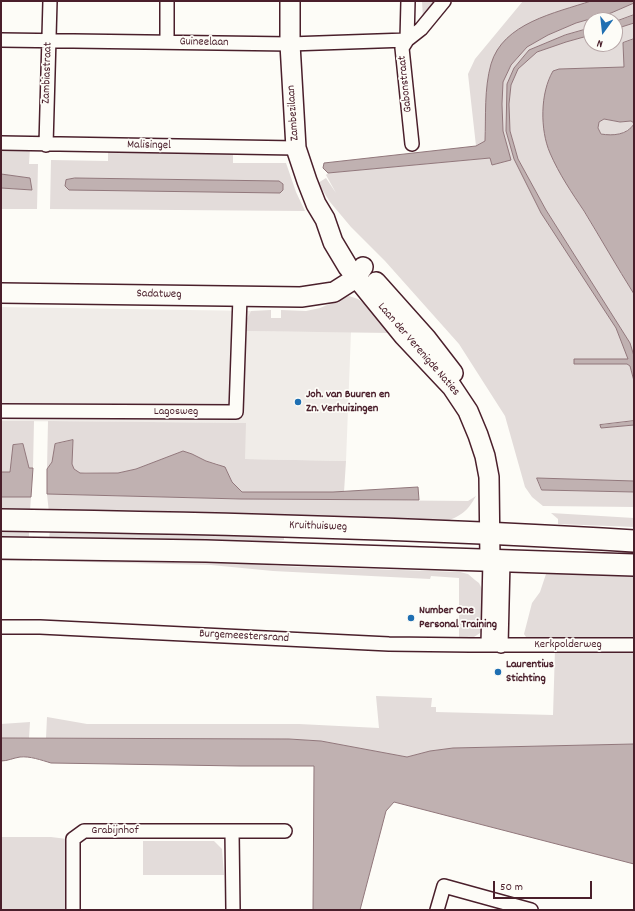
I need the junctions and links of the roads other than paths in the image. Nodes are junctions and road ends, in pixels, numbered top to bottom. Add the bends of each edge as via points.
1 (50, 1) edge
2 (167, 1) edge
3 (290, 1) edge
4 (408, 1) edge
5 (444, 1) edge
6 (1, 40) edge
7 (407, 40) junction
8 (49, 42) junction
9 (167, 42) junction
10 (290, 44) junction
11 (1, 143) edge
12 (412, 144) dead end
13 (46, 145) junction
14 (296, 148) junction
15 (356, 271) junction
16 (1, 292) edge
17 (240, 297) junction
18 (1, 411) edge
19 (1, 520) edge
20 (496, 533) junction
21 (634, 541) edge
22 (1, 548) edge
23 (496, 561) junction
24 (634, 565) edge
25 (1, 627) edge
26 (488, 645) junction
27 (501, 646) junction
28 (634, 646) edge
29 (284, 831) dead end
30 (232, 832) junction
31 (73, 910) edge
32 (233, 910) edge
33 (437, 910) edge
34 (531, 910) edge

1 - 8 street, Zambiastraat
2 - 9 street
3 - 10 street, Zambezilaan
4 - 7 street, Gabonstraat
5 - 7 street via 421,29
6 - 8 street, Guineelaan
7 - 10 street, Guineelaan
7 - 12 street, Gabonstraat via 402,48
8 - 9 street, Guineelaan
8 - 13 street, Zambiastraat
9 - 10 street, Guineelaan
10 - 14 street, Zambezilaan
11 - 13 street, Malisingel
13 - 14 street, Malisingel
14 - 15 street, Zambezilaan via 316,204 325,219 341,236
15 - 17 street, Sadatweg via 328,283 317,294 301,298
15 - 20 street, Laan der Verenigde Naties via 444,361 474,400 497,456 500,476
16 - 17 street, Sadatweg
17 - 18 street, Lagosweg via 236,412
19 - 20 main road, Kruithuisweg via 179,522
20 - 21 main road, Kruithuisweg
20 - 23 street, Laan der Verenigde Naties
22 - 23 main road via 214,551
23 - 24 main road
23 - 26 street
23 - 27 street
25 - 26 street, Burgemeestersrand via 378,643
26 - 27 street, Kerkpolderweg
27 - 28 street, Kerkpolderweg
29 - 30 street, Grabijnhof
30 - 31 street, Grabijnhof via 84,831 73,839
30 - 32 street
33 - 34 street via 444,886

